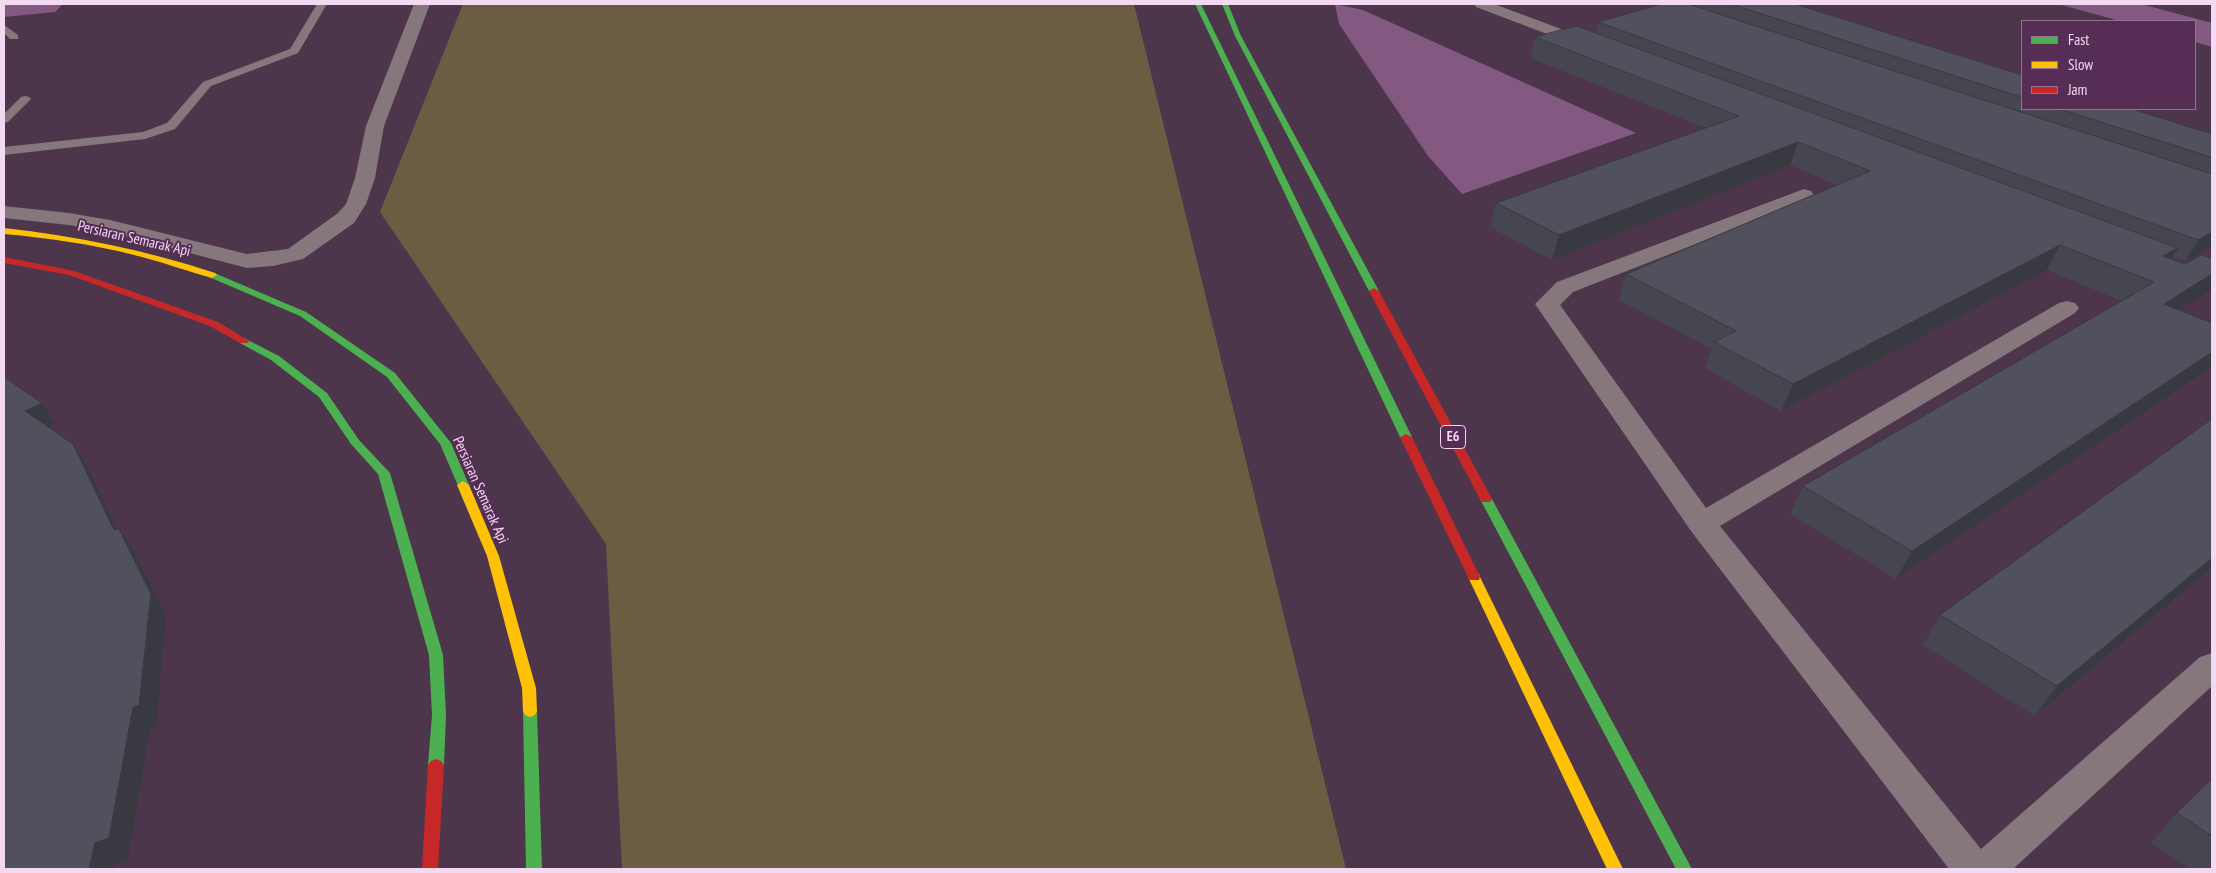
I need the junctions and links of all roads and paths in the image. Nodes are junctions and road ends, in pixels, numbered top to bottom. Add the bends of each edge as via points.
1 (322, 4) edge
2 (422, 4) edge
3 (1198, 4) edge
4 (1225, 4) edge
5 (1481, 4) edge
6 (4, 28) edge
7 (1594, 28) dead end
8 (1566, 36) junction
9 (14, 37) dead end
10 (1603, 50) edge
11 (25, 99) dead end
12 (4, 120) edge
13 (4, 151) edge
14 (1804, 195) dead end
15 (4, 212) edge
16 (4, 231) edge
17 (4, 260) edge
18 (2067, 308) dead end
19 (1702, 524) junction
20 (2212, 666) edge
21 (430, 869) edge
22 (534, 869) edge
23 (1615, 869) edge
24 (1684, 869) edge
25 (1972, 869) edge
26 (1986, 869) edge

1 - 13 lane via 294,51 207,84 171,126 161,131
2 - 15 street via 375,126 365,178 356,204 346,218 296,254 247,261 110,226
3 - 23 main road
4 - 24 main road, E6 via 1238,36
5 - 8 street
6 - 9 lane
7 - 8 street
8 - 10 street
11 - 12 lane
14 - 19 street via 1566,287 1547,304
16 - 22 main road, Persiaran Semarak Api via 118,248 187,265 303,314 391,375 445,443 496,565 529,688
17 - 21 main road via 72,274 148,299 214,324 252,345 324,395 355,442 384,473 436,655 439,715
18 - 19 street
19 - 25 street
20 - 26 street

